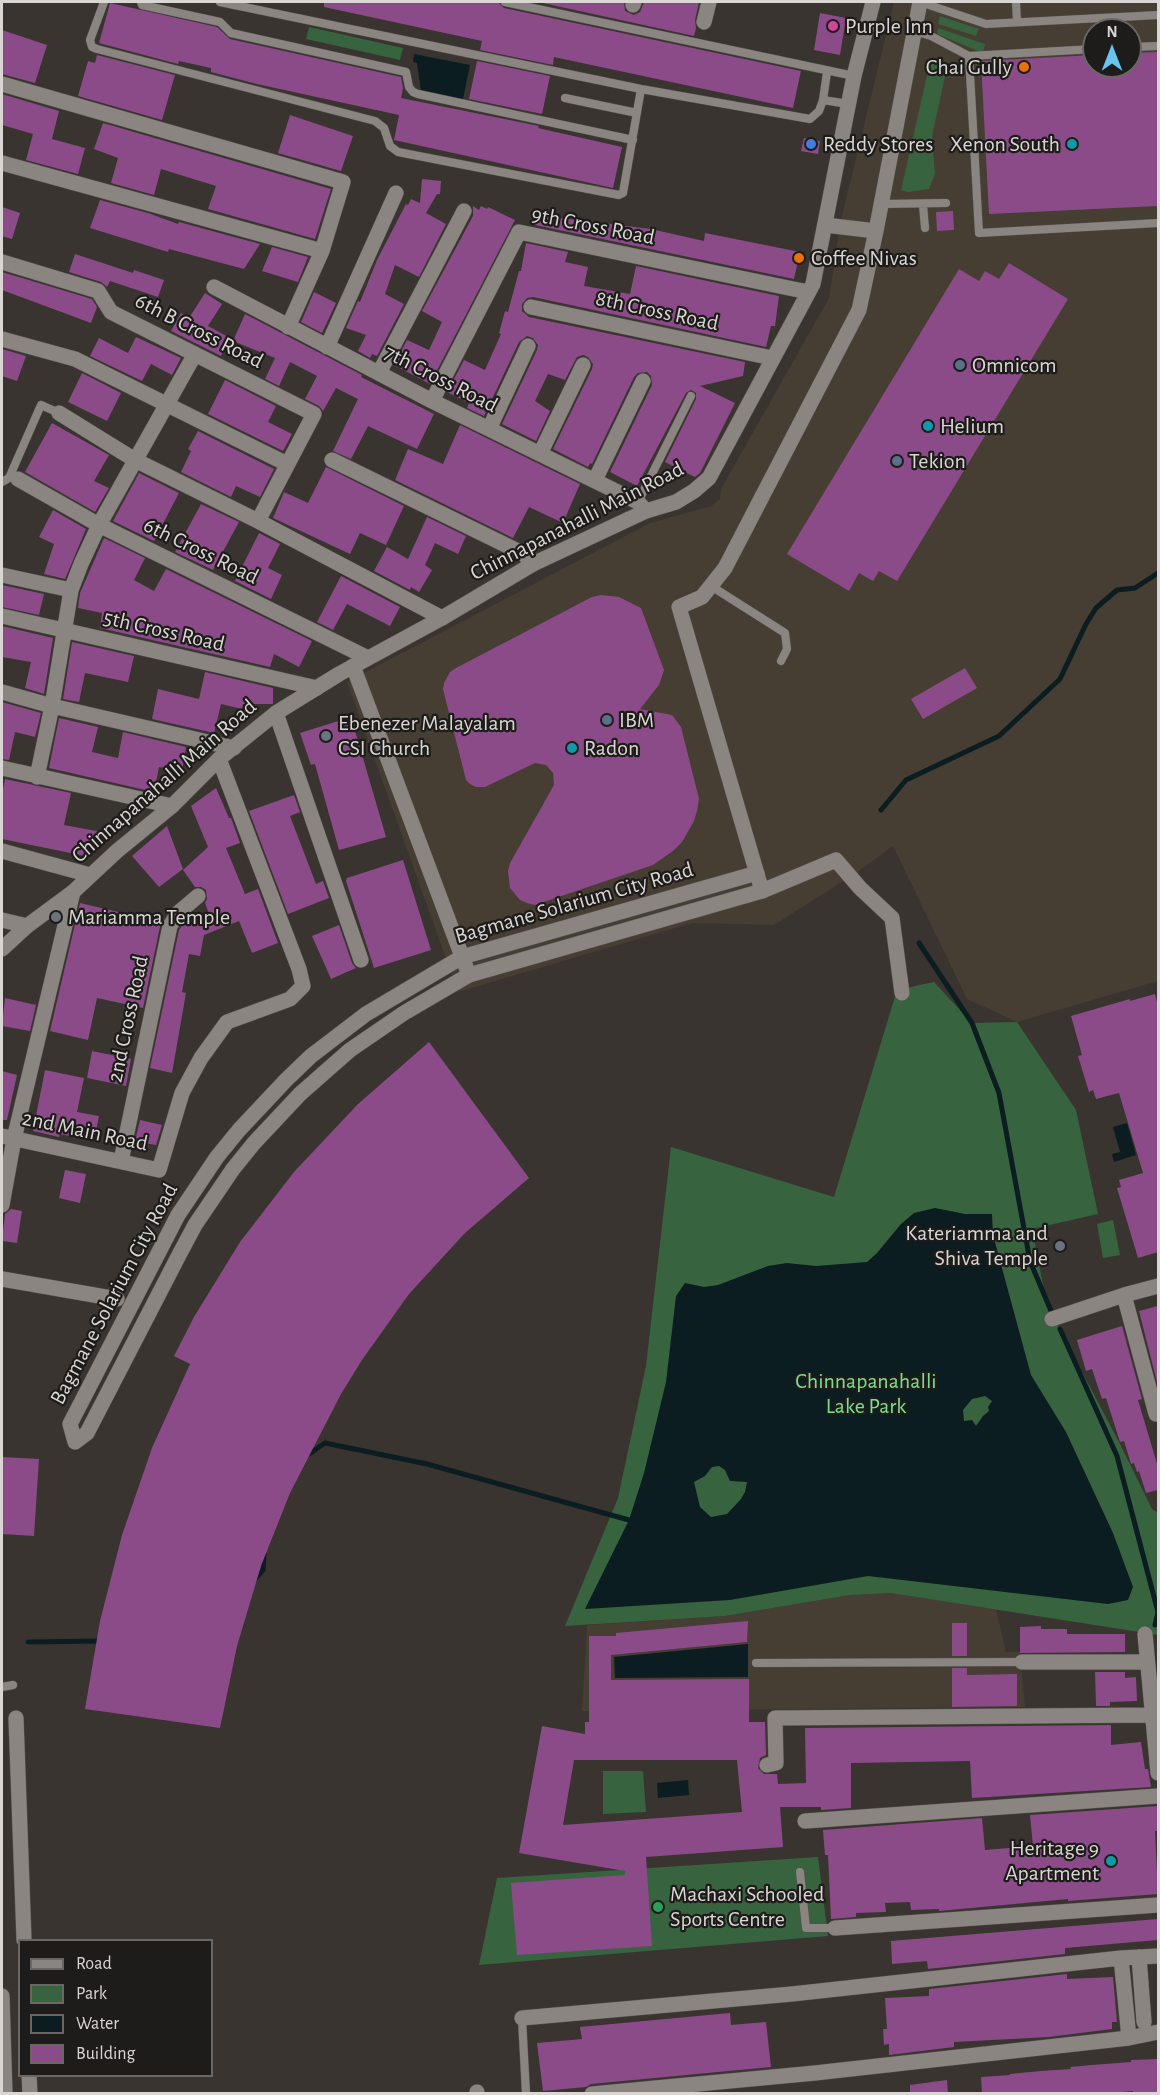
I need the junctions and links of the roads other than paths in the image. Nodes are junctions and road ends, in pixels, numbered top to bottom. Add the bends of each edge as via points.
1 (104, 2) edge
2 (141, 2) edge
3 (220, 2) edge
4 (505, 2) edge
5 (709, 2) edge
6 (873, 2) edge
7 (920, 2) edge
8 (1016, 2) edge
9 (1158, 15) edge
10 (704, 22) dead end
11 (1017, 22) junction
12 (914, 31) junction
13 (1158, 46) edge
14 (1142, 47) edge
15 (1082, 50) edge
16 (969, 56) junction
17 (827, 72) junction
18 (854, 76) junction
19 (2, 84) edge
20 (641, 89) junction
21 (565, 98) dead end
22 (823, 100) junction
23 (848, 104) junction
24 (637, 113) junction
25 (633, 140) junction
26 (2, 163) edge
27 (396, 194) dead end
28 (946, 203) dead end
29 (881, 204) junction
30 (923, 205) junction
31 (464, 211) dead end
32 (1158, 223) edge
33 (825, 225) junction
34 (925, 228) dead end
35 (876, 231) junction
36 (322, 251) junction
37 (2, 262) edge
38 (214, 287) dead end
39 (808, 292) junction
40 (531, 307) dead end
41 (288, 327) junction
42 (2, 339) edge
43 (528, 346) dead end
44 (327, 347) junction
45 (195, 354) junction
46 (772, 358) junction
47 (584, 365) dead end
48 (380, 373) junction
49 (643, 381) dead end
50 (691, 396) dead end
51 (432, 401) junction
52 (166, 404) junction
53 (58, 413) joint
54 (489, 429) junction
55 (540, 454) junction
56 (135, 460) junction
57 (332, 460) dead end
58 (287, 464) junction
59 (9, 479) edge
60 (595, 480) junction
61 (642, 506) junction
62 (258, 521) junction
63 (99, 525) junction
64 (533, 564) junction
65 (2, 575) edge
66 (711, 586) junction
67 (71, 590) junction
68 (2, 616) edge
69 (442, 618) junction
70 (65, 632) junction
71 (368, 658) junction
72 (781, 662) dead end
73 (353, 666) junction
74 (317, 688) junction
75 (2, 692) edge
76 (52, 706) junction
77 (276, 713) junction
78 (234, 748) junction
79 (219, 759) junction
80 (2, 768) edge
81 (36, 777) junction
82 (172, 806) junction
83 (2, 851) edge
84 (757, 873) junction
85 (90, 875) junction
86 (762, 891) junction
87 (73, 892) junction
88 (198, 896) dead end
89 (2, 920) edge
90 (27, 926) junction
91 (2, 949) edge
92 (462, 957) junction
93 (361, 960) dead end
94 (469, 975) junction
95 (902, 993) dead end
96 (8, 1137) edge
97 (121, 1161) junction
98 (2, 1205) edge
99 (2, 1279) edge
100 (1158, 1286) edge
101 (1124, 1295) junction
102 (117, 1299) dead end
103 (1052, 1319) dead end
104 (1158, 1416) edge
105 (1145, 1634) dead end
106 (1022, 1662) joint
107 (1147, 1662) junction
108 (756, 1663) dead end
109 (13, 1685) dead end
110 (2, 1687) edge
111 (1155, 1692) edge
112 (1152, 1715) junction
113 (16, 1718) dead end
114 (767, 1765) dead end
115 (1158, 1773) edge
116 (1158, 1796) edge
117 (805, 1821) dead end
118 (800, 1872) dead end
119 (1158, 1905) edge
120 (835, 1928) joint
121 (24, 1939) edge
122 (1158, 1956) edge
123 (1139, 1957) junction
124 (1121, 1958) junction
125 (2, 1996) edge
126 (522, 2018) joint
127 (1144, 2022) dead end
128 (1158, 2032) edge
129 (1129, 2038) junction
130 (29, 2077) edge
131 (5, 2094) edge
132 (30, 2094) edge
133 (526, 2094) edge
134 (592, 2094) edge

1 - 25 lane via 90,40 97,49 375,121 384,128 390,146 398,152 621,195
2 - 25 lane via 220,22 231,33 406,72 409,87 418,94
3 - 20 lane
4 - 17 lane
5 - 10 street
6 - 18 street, Chinnapanahalli Main Road
7 - 11 lane via 986,24
7 - 12 street
8 - 11 lane
9 - 11 lane
12 - 16 lane
12 - 29 street
13 - 14 lane
15 - 16 lane
16 - 32 lane via 979,233
17 - 18 lane
17 - 22 lane
18 - 23 street, Chinnapanahalli Main Road
19 - 36 street via 343,183
20 - 22 lane via 810,119
20 - 24 lane
21 - 24 lane
22 - 23 lane
23 - 33 street, Chinnapanahalli Main Road
24 - 25 lane
26 - 36 street
27 - 44 street
28 - 30 lane
29 - 30 lane
29 - 35 street
30 - 34 lane
31 - 48 street
33 - 35 street
33 - 39 street, Chinnapanahalli Main Road
35 - 66 street via 859,310 725,568
36 - 41 street
37 - 45 street, 6th B Cross Road via 98,291 111,312
38 - 41 street, 7th Cross Road
39 - 46 street, Chinnapanahalli Main Road
39 - 51 street, 9th Cross Road via 519,232
40 - 46 street, 8th Cross Road
41 - 44 street, 7th Cross Road
42 - 52 street via 75,359
43 - 54 street
44 - 48 street, 7th Cross Road
45 - 52 street
45 - 58 street, 6th B Cross Road via 314,414
46 - 61 street, Chinnapanahalli Main Road via 709,478 676,502
47 - 55 street
48 - 51 street, 7th Cross Road
49 - 60 street
50 - 61 lane
51 - 54 street, 7th Cross Road
52 - 56 street
52 - 58 street
53 - 56 street
53 - 59 lane via 40,405
54 - 55 street, 7th Cross Road
55 - 60 street, 7th Cross Road
56 - 62 street
56 - 63 street
57 - 64 street via 524,554
58 - 62 street
59 - 63 street, 6th Cross Road
60 - 61 street, 7th Cross Road
61 - 64 street, Chinnapanahalli Main Road
62 - 69 street
63 - 67 street
63 - 71 street, 6th Cross Road
64 - 69 street, Chinnapanahalli Main Road
65 - 67 street
66 - 72 lane via 785,633 787,649
66 - 84 street via 702,597 679,607
67 - 70 street
68 - 70 street, 5th Cross Road
69 - 71 street, Chinnapanahalli Main Road
70 - 74 street, 5th Cross Road
70 - 76 street
71 - 73 street, Chinnapanahalli Main Road
73 - 74 street, Chinnapanahalli Main Road
73 - 92 street
74 - 77 street, Chinnapanahalli Main Road
75 - 76 street
76 - 78 street
76 - 81 street
77 - 78 street, Chinnapanahalli Main Road
77 - 93 street
78 - 79 street, Chinnapanahalli Main Road
79 - 82 street, Chinnapanahalli Main Road
79 - 97 street, 2nd Main Road via 303,986 291,999 227,1022 182,1093 159,1170
80 - 81 street
81 - 82 street
82 - 85 street, Chinnapanahalli Main Road
83 - 85 street
84 - 86 street
84 - 92 street, Bagmane Solarium City Road
85 - 87 street, Chinnapanahalli Main Road
86 - 94 street, Bagmane Solarium City Road
86 - 95 street, Bagmane Solarium City Road via 836,860 892,918
87 - 90 street, Chinnapanahalli Main Road
87 - 96 street
88 - 97 street, 2nd Cross Road via 178,913 170,927
89 - 90 street
90 - 91 street, Chinnapanahalli Main Road
92 - 94 street
92 - 94 street, Bagmane Solarium City Road via 338,1034 262,1104 224,1148 167,1235 75,1414 70,1424 75,1442 87,1433 195,1225 254,1143 300,1094 350,1050
96 - 97 street, 2nd Main Road
96 - 98 street
99 - 102 street
100 - 101 street
101 - 103 street
101 - 104 street
105 - 107 street
106 - 107 street
106 - 108 lane
107 - 111 street
109 - 110 lane
111 - 112 street
112 - 114 street via 775,1718 776,1762
112 - 115 street
113 - 121 street
116 - 117 street
118 - 120 lane via 807,1928
119 - 120 street
122 - 123 street
123 - 124 street
123 - 127 street
124 - 126 street via 792,1994
124 - 129 street
125 - 131 street
126 - 133 lane
128 - 129 street
129 - 134 street
130 - 132 street

